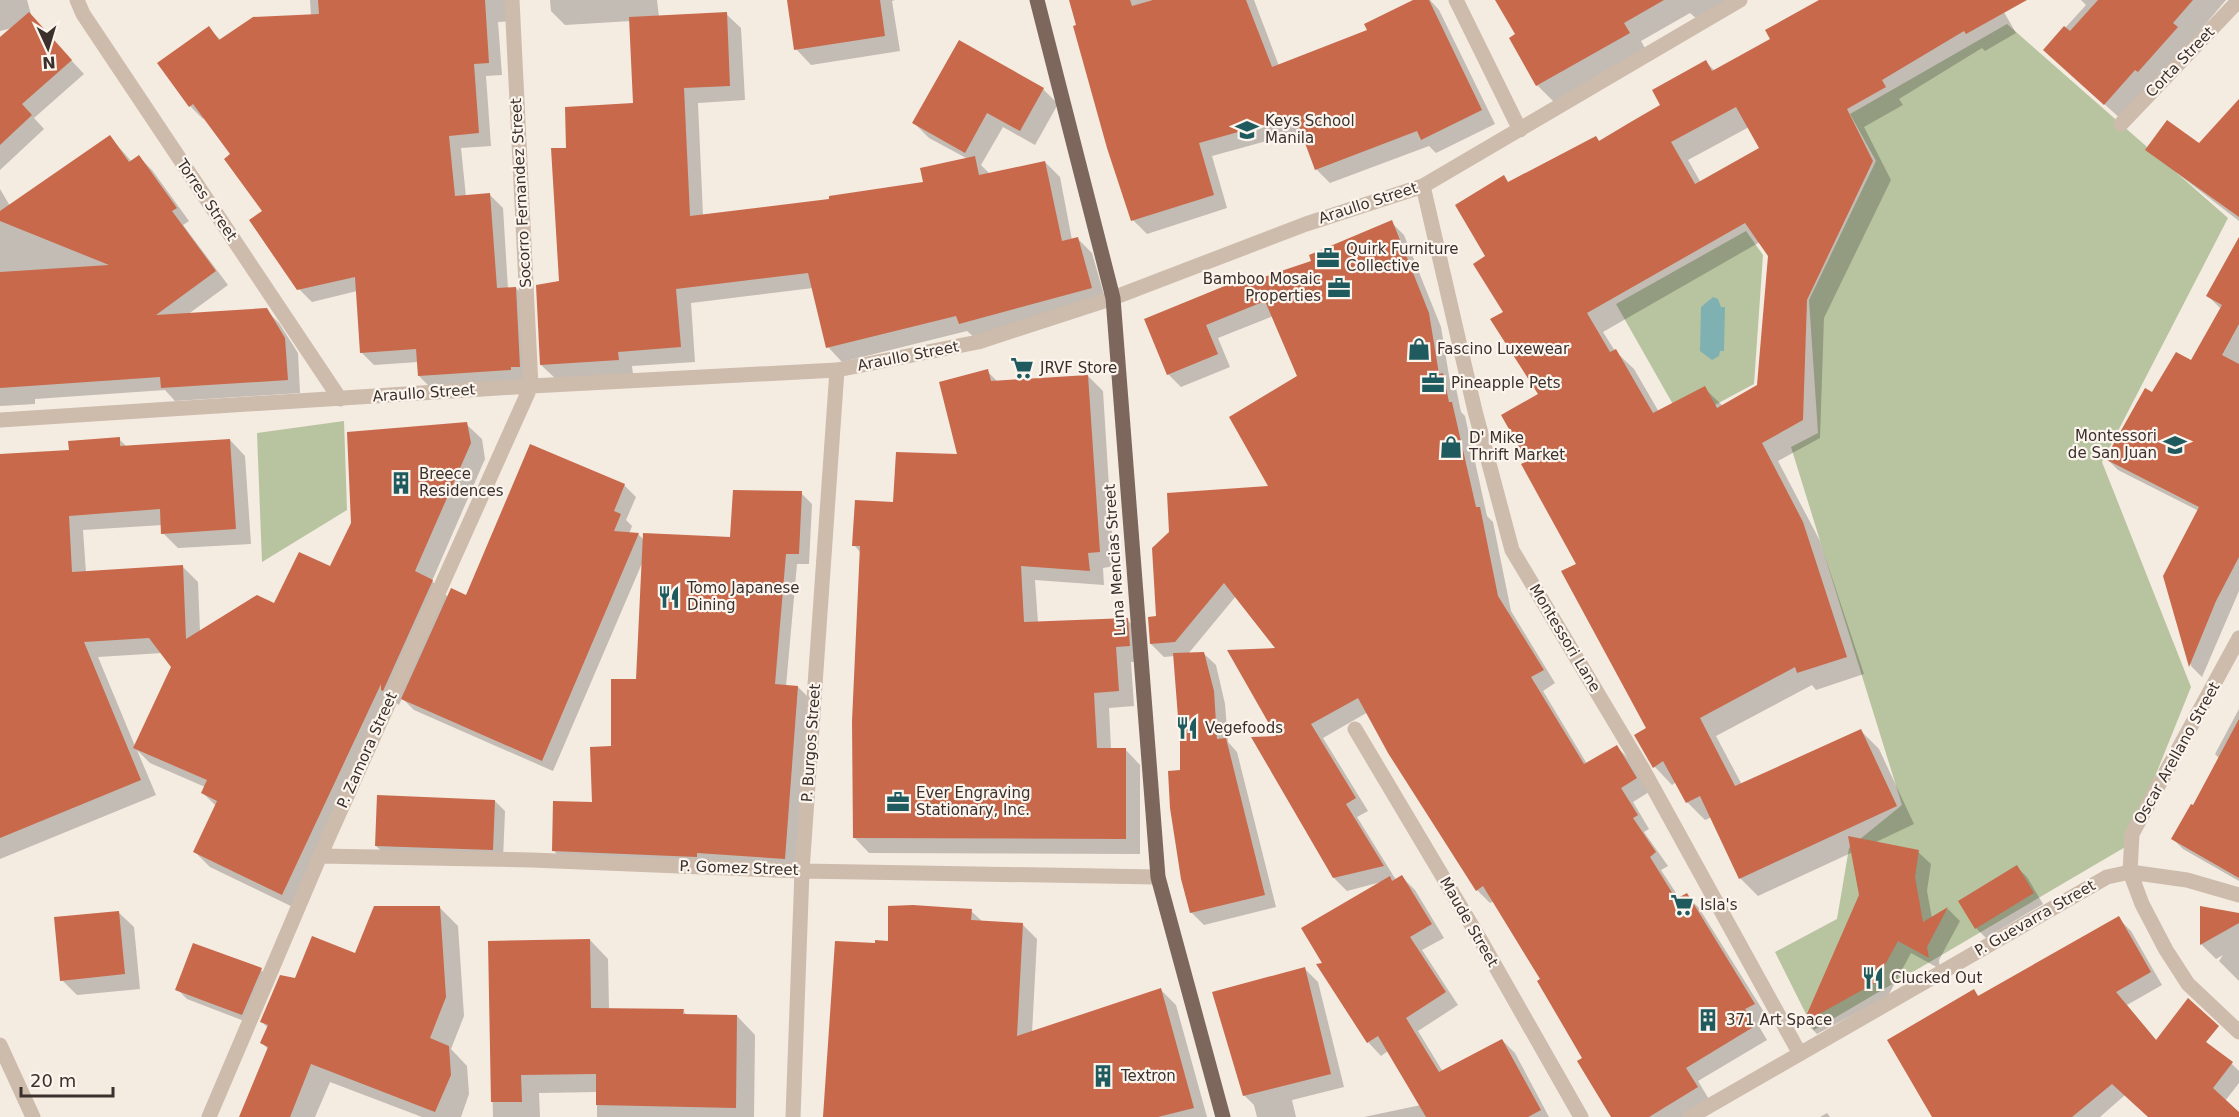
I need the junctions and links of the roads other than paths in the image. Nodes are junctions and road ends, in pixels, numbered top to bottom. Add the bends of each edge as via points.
1 (77, 0) edge
2 (512, 0) edge
3 (1037, 0) edge
4 (1456, 0) edge
5 (1740, 0) edge
6 (2239, 0) edge
7 (2121, 124) dead end
8 (1520, 130) junction
9 (1423, 186) junction
10 (1113, 298) junction
11 (837, 370) junction
12 (531, 386) junction
13 (340, 399) junction
14 (0, 420) edge
15 (2239, 638) edge
16 (1355, 729) dead end
17 (320, 856) junction
18 (802, 871) junction
19 (2130, 872) junction
20 (1158, 877) junction
21 (2239, 895) edge
22 (2239, 1032) edge
23 (0, 1045) edge
24 (1800, 1054) junction
25 (33, 1117) edge
26 (209, 1117) edge
27 (793, 1117) edge
28 (1224, 1117) edge
29 (1581, 1117) edge
30 (1690, 1117) edge

1 - 13 street, Torres Street
2 - 12 street, Socorro Fernandez Street
3 - 10 main road, Luna Mencias Street
4 - 8 street
5 - 8 street, Araullo Street
6 - 7 street, Corta Street
8 - 9 street, Araullo Street
9 - 10 street, Araullo Street via 1306,224
9 - 24 street, Montessori Lane via 1512,550 1644,771
10 - 11 street, Araullo Street via 978,342
10 - 20 main road, Luna Mencias Street
11 - 12 street, Araullo Street
11 - 18 street, P. Burgos Street
12 - 13 street, Araullo Street
12 - 17 street, P. Zamora Street
13 - 14 street, Araullo Street
15 - 19 street, Oscar Arellano Street via 2132,834
16 - 29 street, Maude Street
17 - 18 street, P. Gomez Street via 532,858
17 - 26 street, P. Zamora Street
18 - 20 street, P. Gomez Street
18 - 27 street, P. Burgos Street
19 - 21 street, P. Guevarra Street via 2187,880
19 - 22 street via 2142,904 2188,984
19 - 24 street, P. Guevarra Street via 2107,877 2057,904
20 - 28 main road, Luna Mencias Street
23 - 25 street
24 - 30 street, P. Guevarra Street

